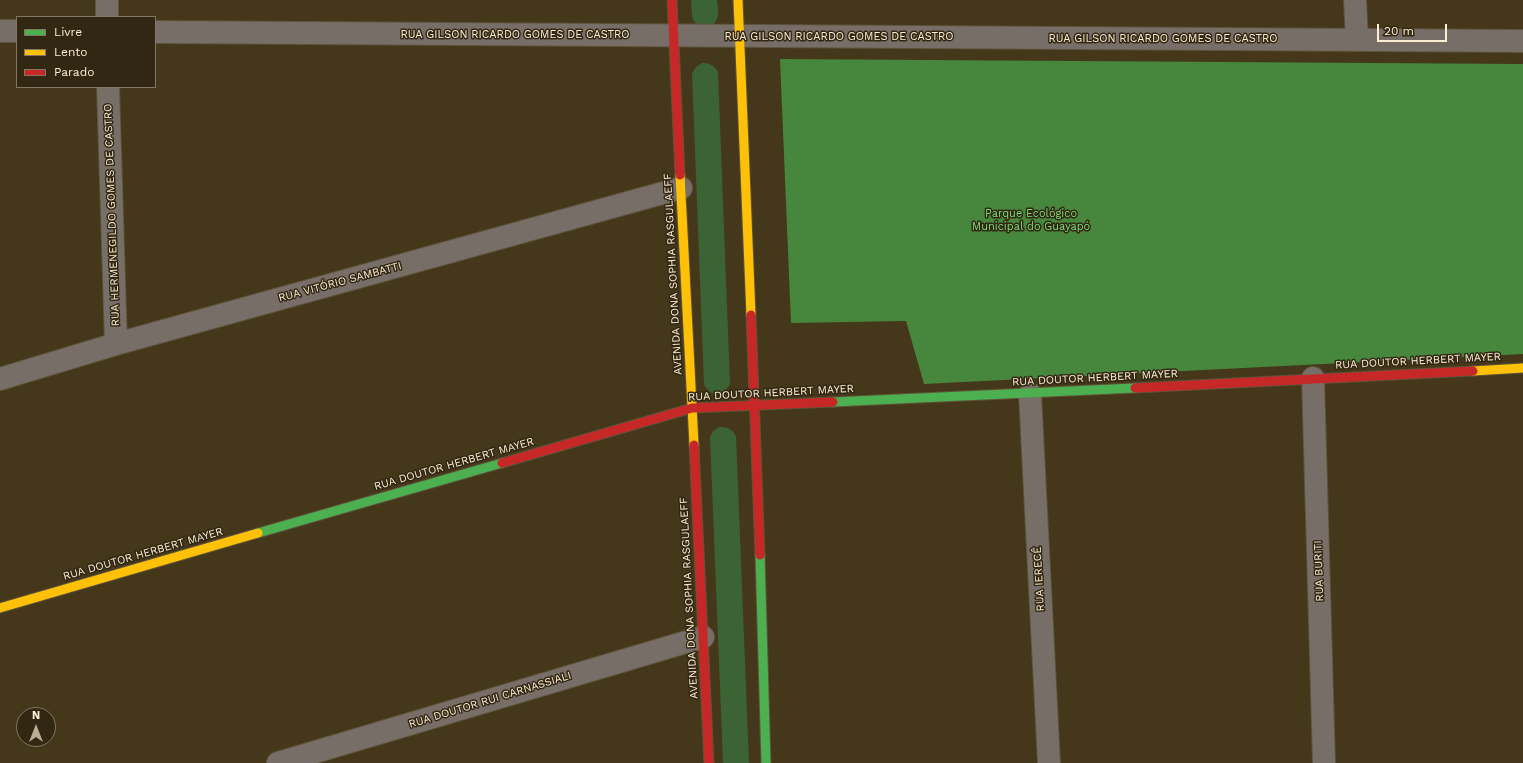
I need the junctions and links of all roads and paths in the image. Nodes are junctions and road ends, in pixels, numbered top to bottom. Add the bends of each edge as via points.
1 (107, 0) edge
2 (672, 0) edge
3 (738, 0) edge
4 (1355, 0) edge
5 (107, 16) edge
6 (0, 31) edge
7 (16, 32) edge
8 (156, 32) edge
9 (674, 36) junction
10 (739, 36) junction
11 (1357, 40) junction
12 (1523, 41) edge
13 (108, 88) edge
14 (681, 188) junction
15 (116, 344) junction
16 (1523, 368) edge
17 (1313, 378) junction
18 (0, 379) edge
19 (1030, 394) junction
20 (755, 405) junction
21 (692, 408) junction
22 (0, 608) edge
23 (703, 636) junction
24 (278, 763) edge
25 (709, 763) edge
26 (766, 763) edge
27 (1049, 763) edge
28 (1324, 763) edge

1 - 5 street
2 - 9 street, AVENIDA DONA SOPHIA RASGULAEFF
3 - 10 street
4 - 11 street
6 - 7 street
8 - 9 street, RUA GILSON RICARDO GOMES DE CASTRO
9 - 10 street, RUA GILSON RICARDO GOMES DE CASTRO
9 - 14 street, AVENIDA DONA SOPHIA RASGULAEFF
10 - 11 street, RUA GILSON RICARDO GOMES DE CASTRO
10 - 20 street
11 - 12 street, RUA GILSON RICARDO GOMES DE CASTRO
13 - 15 street, RUA HERMENEGILDO GOMES DE CASTRO
14 - 15 street, RUA VITÓRIO SAMBATTI
14 - 21 street, AVENIDA DONA SOPHIA RASGULAEFF
15 - 18 street, RUA VITÓRIO SAMBATTI
16 - 17 street, RUA DOUTOR HERBERT MAYER
17 - 19 street, RUA DOUTOR HERBERT MAYER
17 - 28 street, RUA BURITI
19 - 20 street, RUA DOUTOR HERBERT MAYER
19 - 27 street, RUA IERECÊ
20 - 21 street, RUA DOUTOR HERBERT MAYER
20 - 26 street
21 - 22 street, RUA DOUTOR HERBERT MAYER
21 - 23 street, AVENIDA DONA SOPHIA RASGULAEFF
23 - 24 street, RUA DOUTOR RUI CARNASSIALI
23 - 25 street, AVENIDA DONA SOPHIA RASGULAEFF

